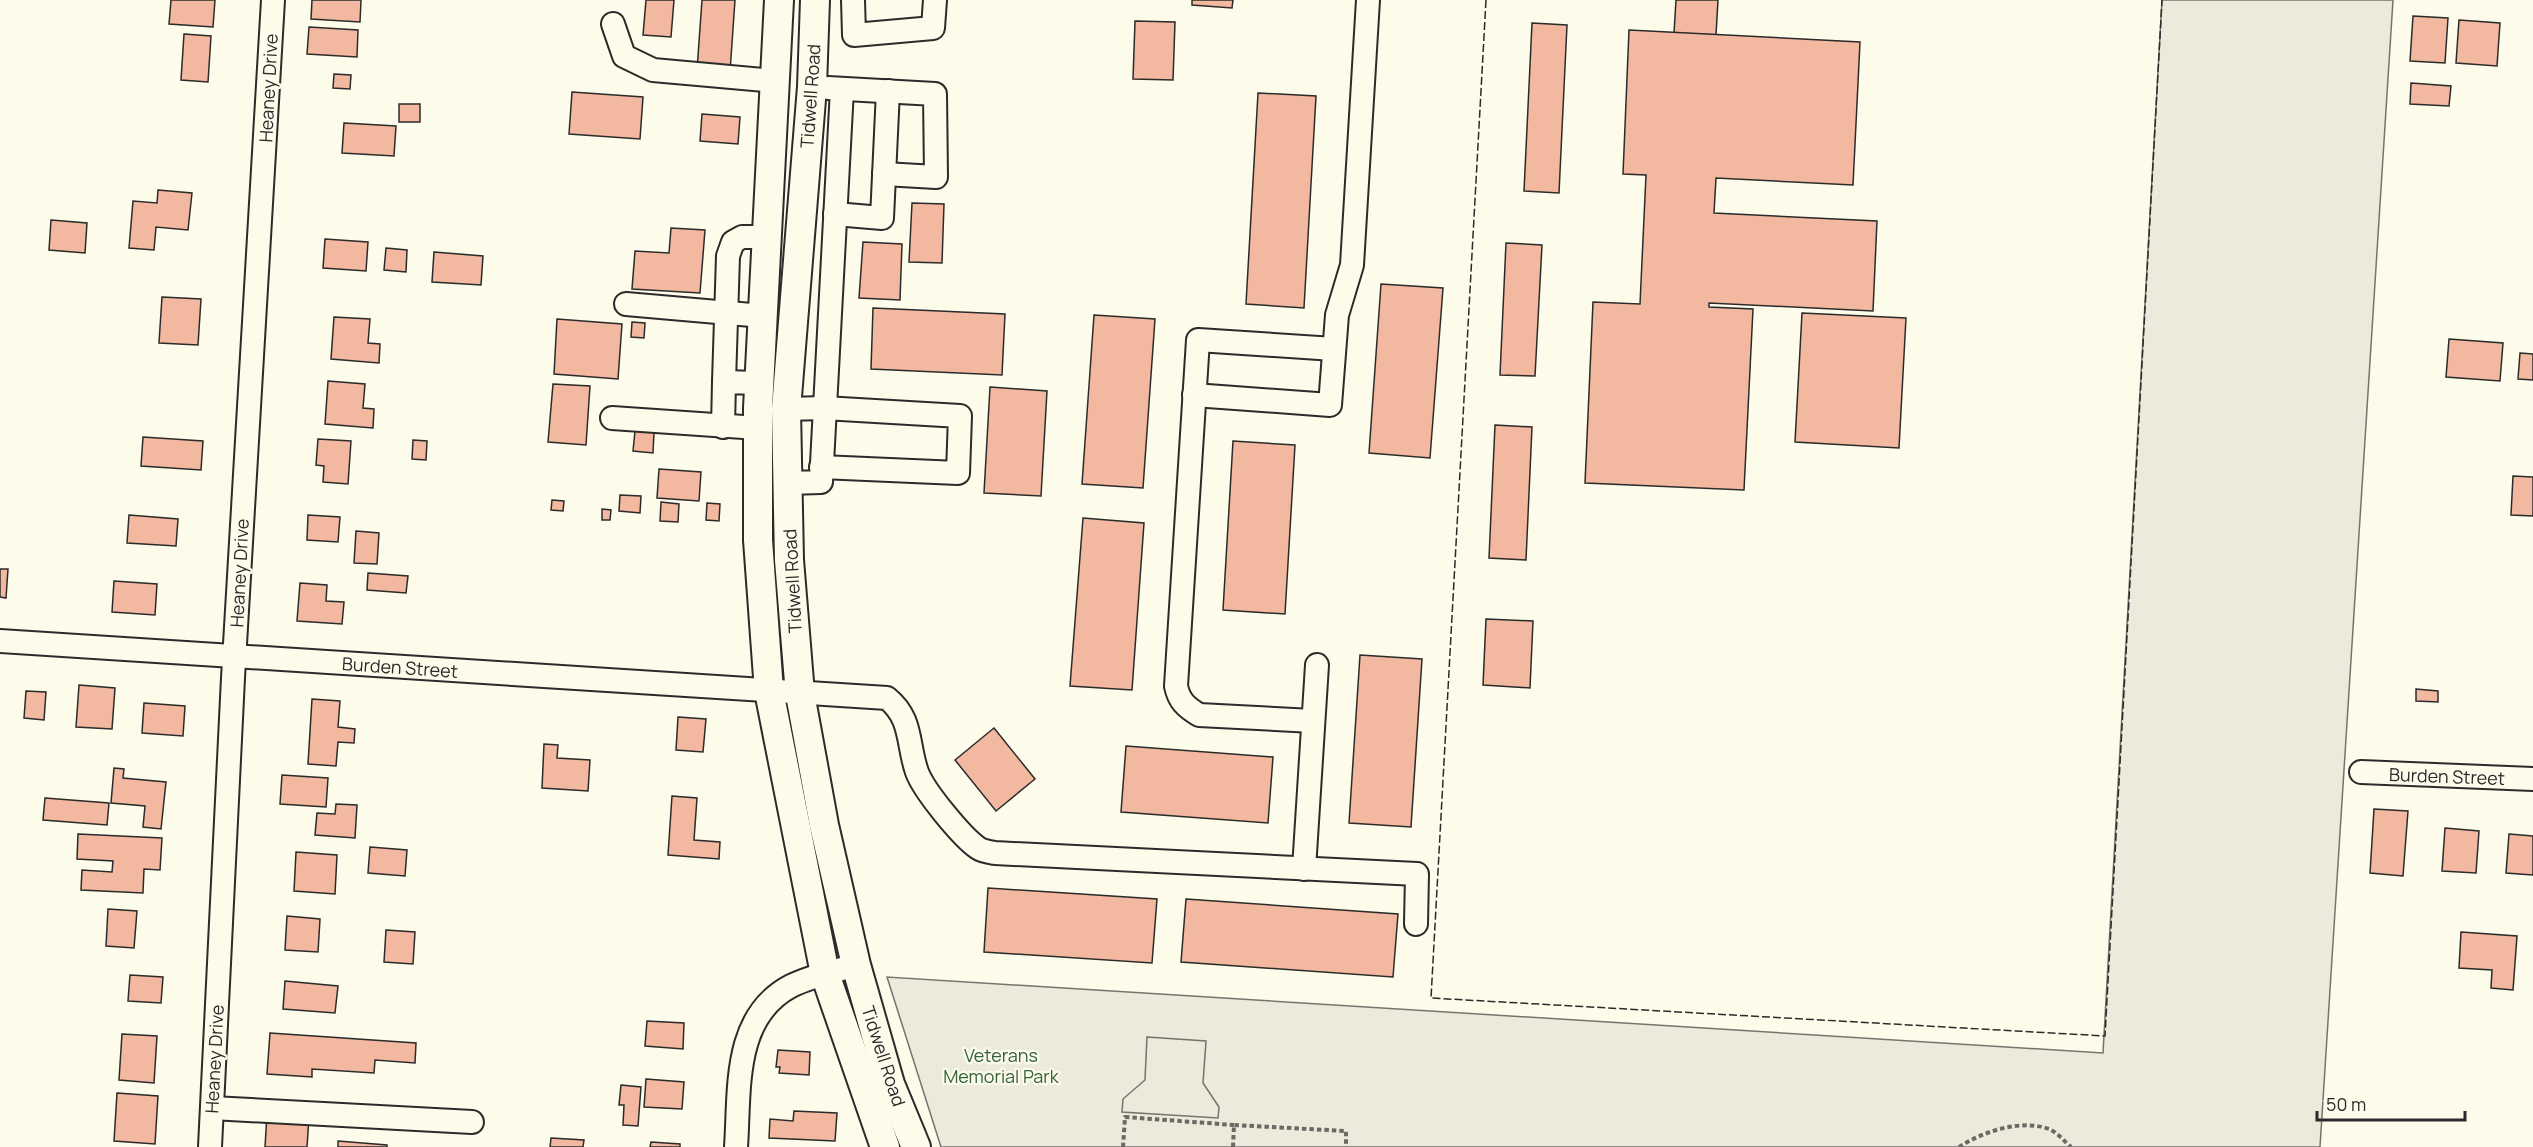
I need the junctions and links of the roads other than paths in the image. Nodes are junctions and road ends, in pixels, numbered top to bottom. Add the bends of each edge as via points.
1 (273, 0) edge
2 (779, 0) edge
3 (815, 0) edge
4 (853, 0) edge
5 (935, 0) edge
6 (1368, 0) edge
7 (613, 24) dead end
8 (776, 81) junction
9 (812, 87) junction
10 (842, 89) junction
11 (888, 91) junction
12 (884, 174) junction
13 (835, 214) junction
14 (767, 237) junction
15 (798, 261) junction
16 (833, 263) junction
17 (626, 304) dead end
18 (726, 314) junction
19 (763, 316) junction
20 (1334, 349) junction
21 (724, 382) junction
22 (1194, 395) junction
23 (758, 406) junction
24 (824, 408) junction
25 (786, 409) junction
26 (612, 418) dead end
27 (723, 426) junction
28 (821, 467) junction
29 (788, 483) junction
30 (0, 641) edge
31 (234, 656) junction
32 (1317, 665) dead end
33 (769, 692) junction
34 (800, 694) junction
35 (1313, 721) junction
36 (2361, 772) dead end
37 (2533, 779) edge
38 (1304, 869) junction
39 (1416, 924) dead end
40 (856, 964) junction
41 (825, 974) junction
42 (212, 1108) junction
43 (472, 1122) dead end
44 (210, 1147) edge
45 (736, 1147) edge
46 (885, 1147) edge
47 (916, 1147) edge

1 - 31 street, Heaney Drive
2 - 8 main road, Tidwell Road
3 - 9 main road, Tidwell Road
4 - 5 street via 854,35 933,27
6 - 20 street via 1352,265 1336,315
7 - 8 street via 624,56 653,70
8 - 9 main road
8 - 14 main road, Tidwell Road
9 - 10 street
9 - 15 main road, Tidwell Road
10 - 11 street
10 - 13 street
11 - 12 street
11 - 12 street via 935,94 936,177
12 - 13 street via 882,218
13 - 16 street
14 - 18 street via 742,237 733,242 728,256
14 - 19 main road, Tidwell Road
15 - 16 street
15 - 25 main road, Tidwell Road
16 - 24 street
17 - 18 street
18 - 19 street
18 - 21 street
19 - 23 main road, Tidwell Road
20 - 22 street via 1198,340
20 - 22 street via 1330,405
21 - 23 street
21 - 27 street
22 - 35 street via 1176,686 1179,698 1199,715
23 - 25 main road
23 - 27 street
23 - 33 main road, Tidwell Road via 758,540
24 - 25 street
24 - 28 street
24 - 28 street via 960,416 958,473
25 - 29 main road, Tidwell Road
26 - 27 street
28 - 29 street via 821,482
29 - 34 main road, Tidwell Road via 789,560
30 - 31 street, Burden Street
31 - 33 street, Burden Street
31 - 42 street, Heaney Drive
32 - 35 street
33 - 34 street, Burden Street
33 - 41 main road, Tidwell Road
34 - 38 street, Burden Street via 887,698 898,707 905,719 922,782 964,837 980,850
34 - 40 main road, Tidwell Road via 824,825
35 - 38 street
36 - 37 street, Burden Street
38 - 39 street, Burden Street via 1417,874
40 - 41 street
40 - 47 main road, Tidwell Road via 890,1084
41 - 45 street via 778,994 750,1030 742,1058
41 - 46 main road, Tidwell Road
42 - 43 street
42 - 44 street, Heaney Drive

